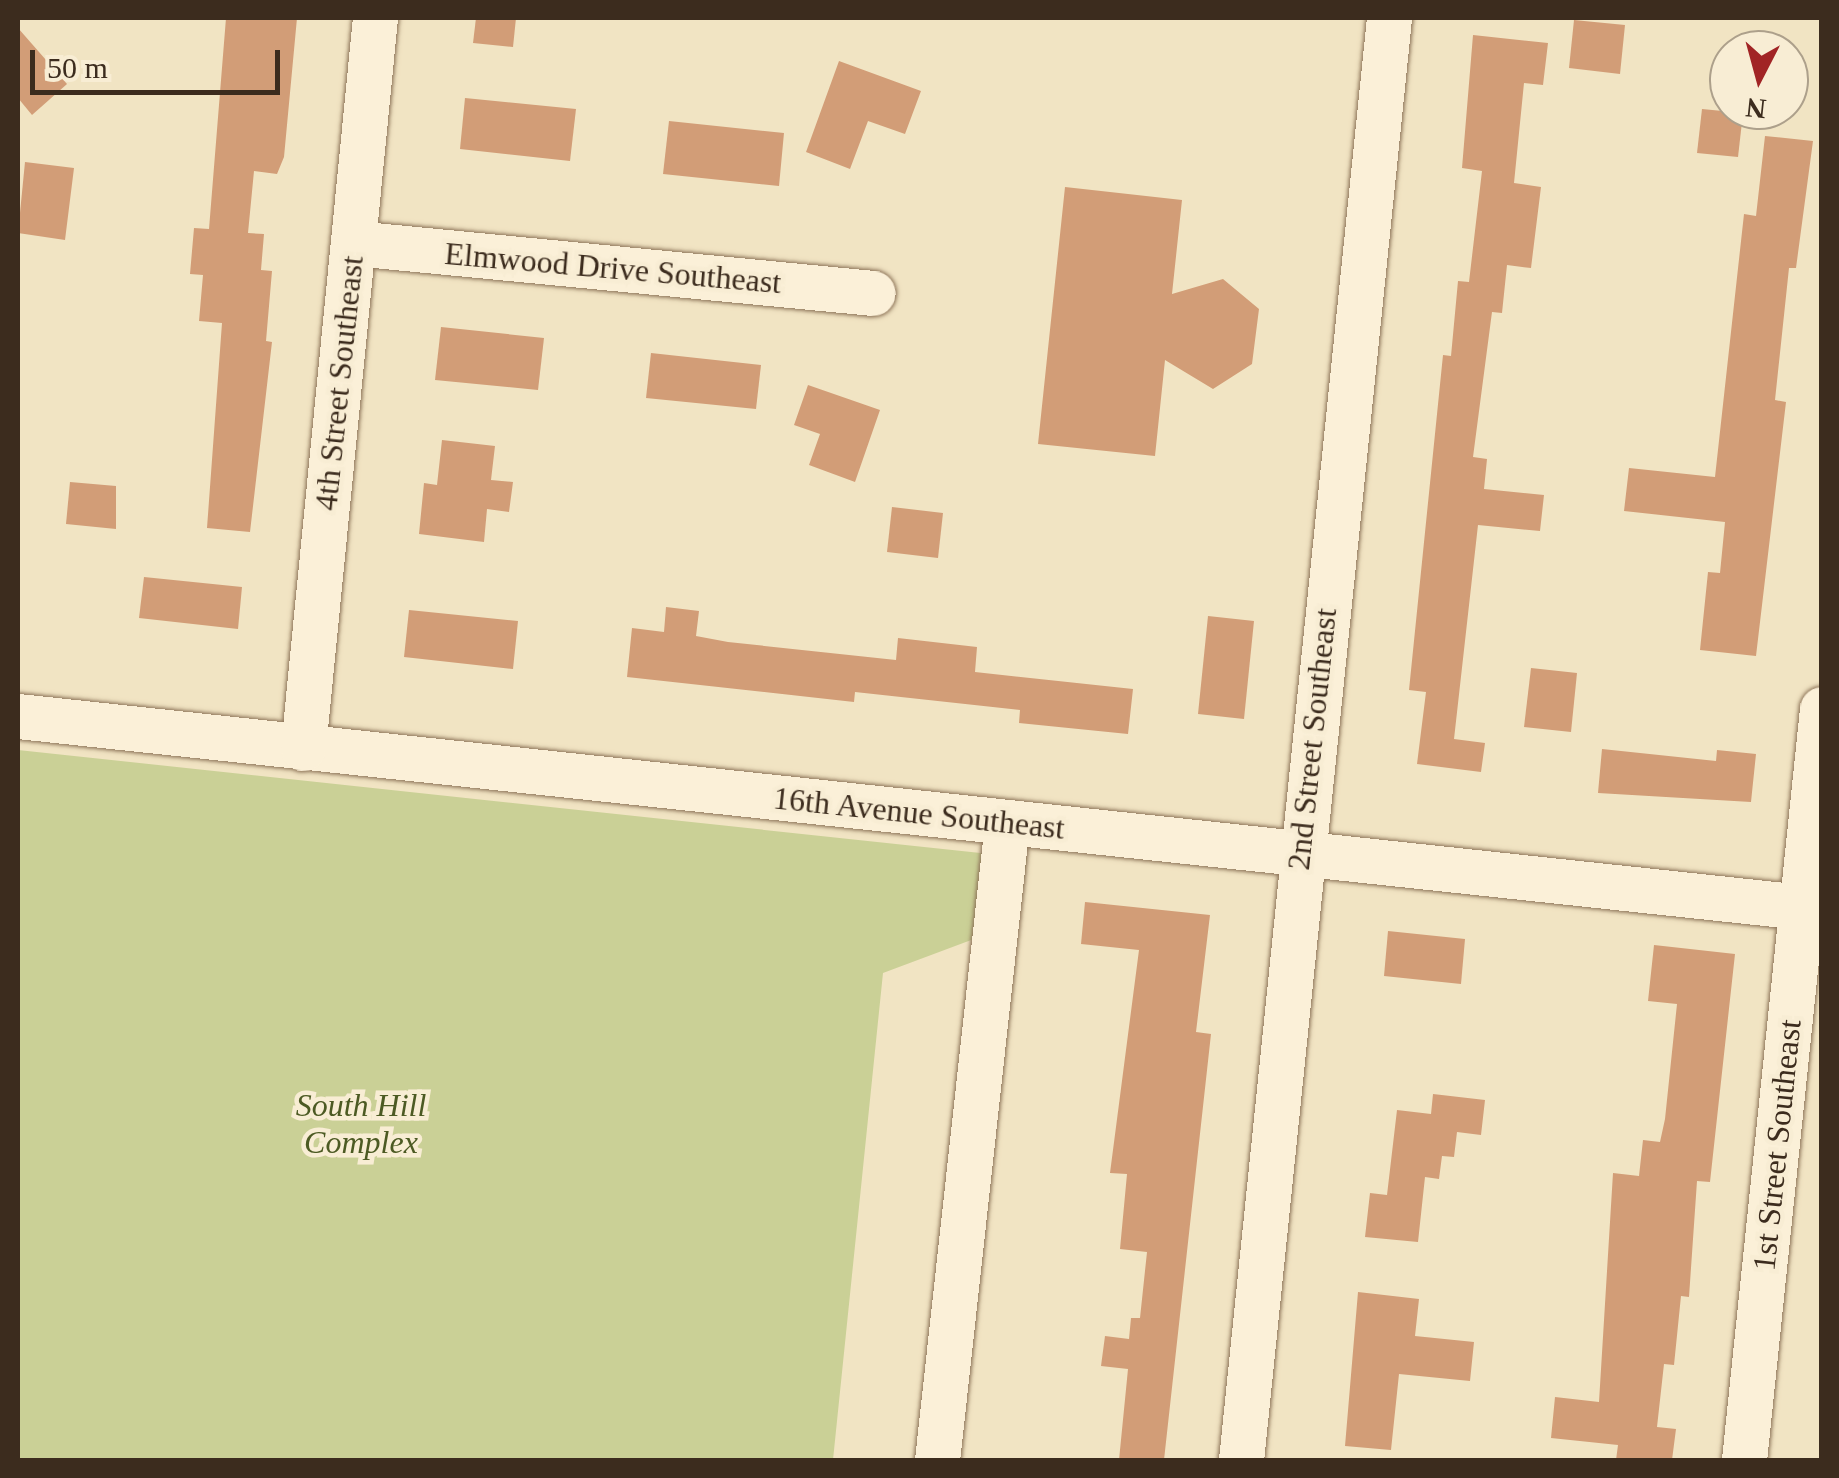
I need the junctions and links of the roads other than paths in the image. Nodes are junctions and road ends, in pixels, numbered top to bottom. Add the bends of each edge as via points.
1 (375, 18) edge
2 (1389, 18) edge
3 (353, 243) junction
4 (873, 293) dead end
5 (1822, 709) edge
6 (18, 716) edge
7 (304, 748) junction
8 (1007, 823) junction
9 (1300, 854) junction
10 (1812, 908) edge
11 (936, 1460) edge
12 (1241, 1460) edge
13 (1744, 1460) edge

1 - 3 street, 4th Street Southeast
2 - 9 street, 2nd Street Southeast
3 - 4 street, Elmwood Drive Southeast
3 - 7 street, 4th Street Southeast
5 - 10 street, 1st Street Southeast
6 - 7 street, 16th Avenue Southeast
7 - 8 street, 16th Avenue Southeast
8 - 9 street, 16th Avenue Southeast
8 - 11 street
9 - 10 street, 16th Avenue Southeast
9 - 12 street, 2nd Street Southeast
10 - 13 street, 1st Street Southeast

